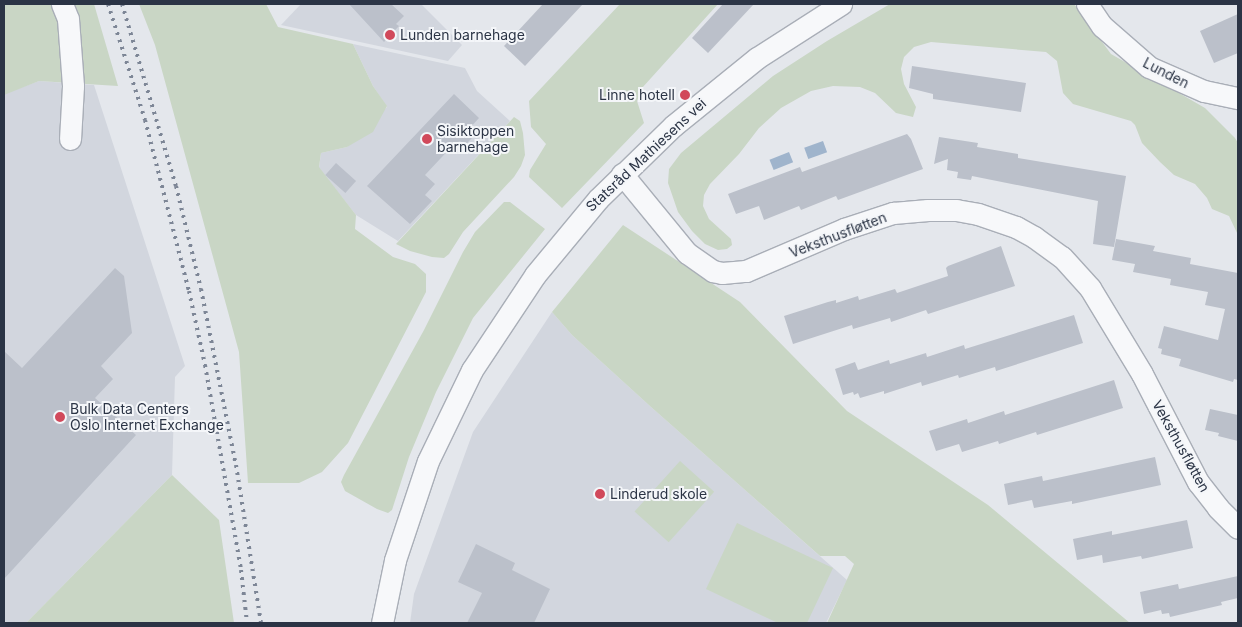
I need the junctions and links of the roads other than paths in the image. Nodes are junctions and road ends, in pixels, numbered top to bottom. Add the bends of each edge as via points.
1 (62, 4) edge
2 (842, 4) edge
3 (1087, 4) edge
4 (1238, 98) edge
5 (70, 139) dead end
6 (622, 174) junction
7 (1238, 528) edge
8 (382, 623) edge

1 - 5 street via 68,19 73,86
2 - 6 street, Statsråd Mathiesens vei via 795,32 734,76 673,126
3 - 4 street, Lunden via 1102,26 1149,67 1204,91
6 - 7 street, Veksthusfløtten via 687,253 713,271 722,273 746,271 844,229 894,213 928,210 964,212 997,220 1034,237 1062,256 1090,288 1142,374 1198,482
6 - 8 street, Statsråd Mathiesens vei via 576,223 535,275 457,397 414,500 395,560

